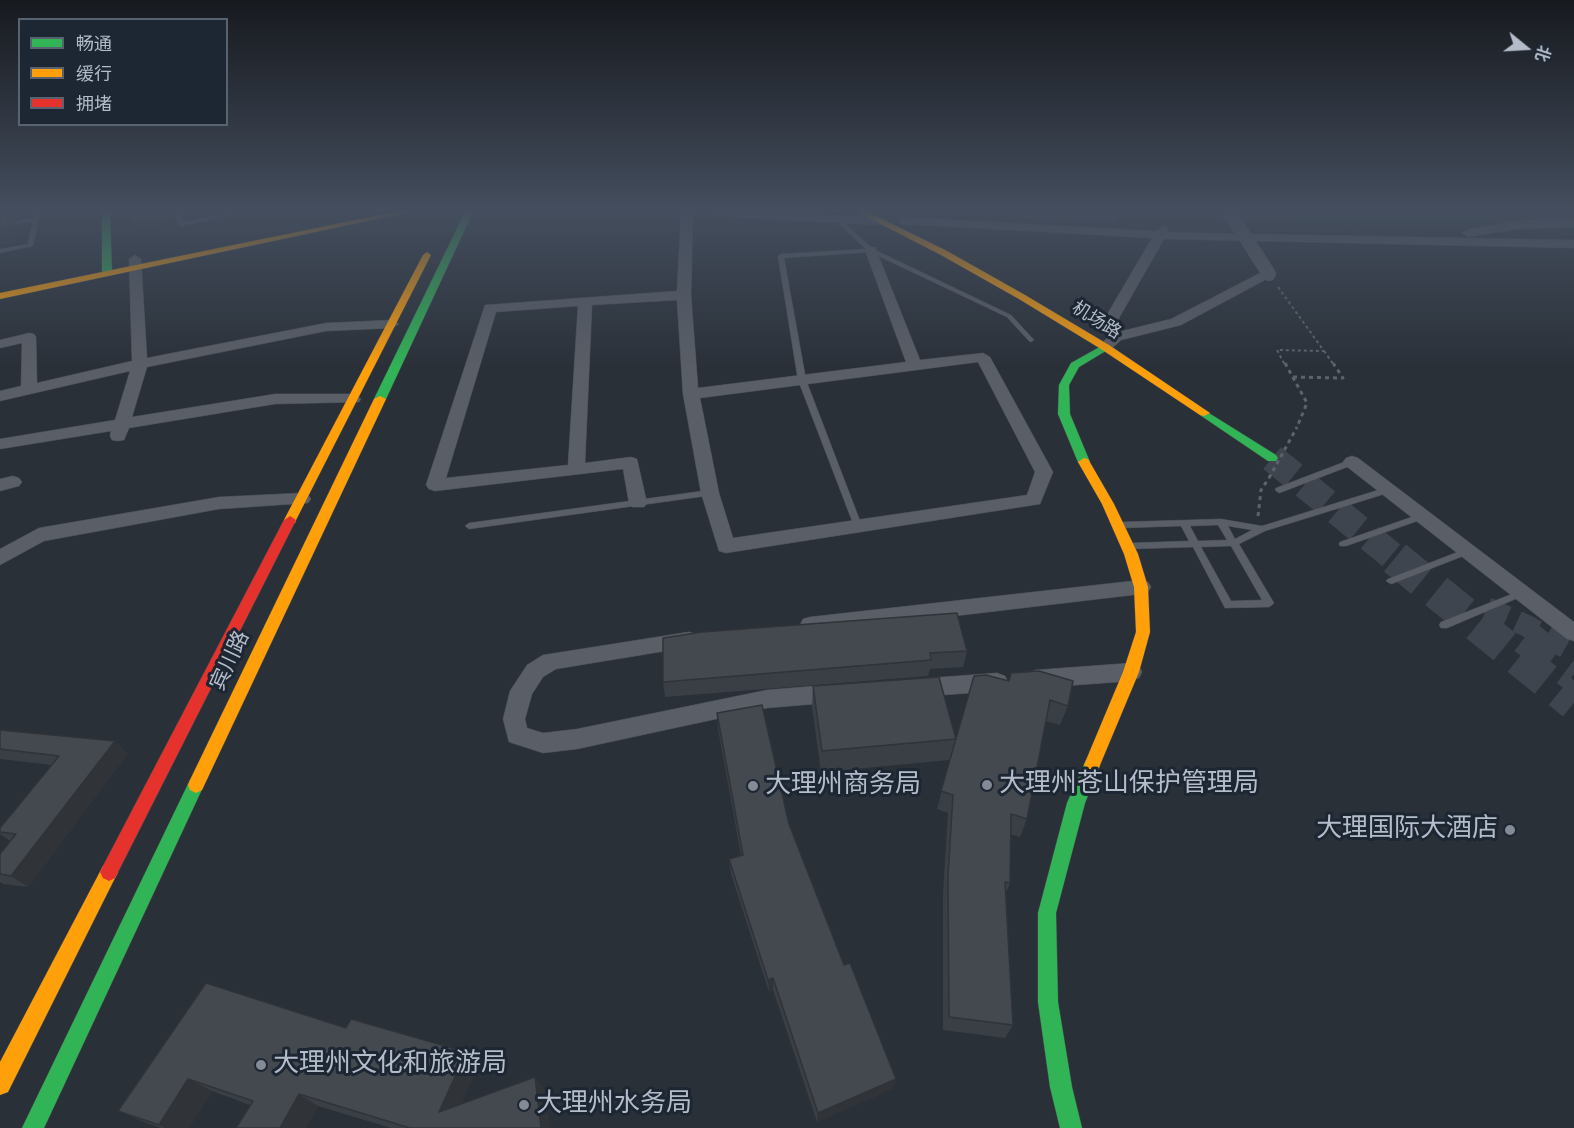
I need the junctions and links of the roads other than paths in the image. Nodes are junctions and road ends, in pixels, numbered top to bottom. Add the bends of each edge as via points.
1 (107, 265) edge
2 (128, 265) edge
3 (136, 265) edge
4 (423, 265) edge
5 (443, 265) edge
6 (685, 265) edge
7 (782, 265) edge
8 (877, 265) edge
9 (902, 265) edge
10 (964, 265) edge
11 (992, 265) edge
12 (1142, 265) edge
13 (1263, 265) edge
14 (107, 269) junction
15 (0, 286) edge
16 (684, 295) junction
17 (0, 296) edge
18 (585, 301) junction
19 (392, 324) junction
20 (1116, 337) junction
21 (1031, 340) dead end
22 (0, 344) edge
23 (1105, 347) junction
24 (1135, 350) dead end
25 (140, 364) junction
26 (915, 366) junction
27 (802, 380) junction
28 (29, 389) junction
29 (691, 394) junction
30 (0, 396) edge
31 (353, 399) junction
32 (120, 431) junction
33 (0, 444) edge
34 (1272, 458) tunnel mouth
35 (1352, 462) joint
36 (576, 469) junction
37 (1279, 490) dead end
38 (1388, 490) junction
39 (710, 493) junction
40 (302, 499) junction
41 (638, 503) junction
42 (1423, 516) junction
43 (1221, 522) junction
44 (1184, 523) junction
45 (1118, 525) junction
46 (469, 526) dead end
47 (858, 526) junction
48 (1262, 528) junction
49 (1234, 543) junction
50 (1195, 544) junction
51 (1343, 544) dead end
52 (1127, 546) junction
53 (1468, 551) junction
54 (0, 558) edge
55 (1391, 581) dead end
56 (1141, 587) junction
57 (1522, 593) junction
58 (1444, 625) dead end
59 (788, 627) edge
60 (1574, 633) edge
61 (705, 637) edge
62 (1131, 672) junction
63 (896, 689) edge
64 (861, 692) edge
65 (0, 1084) edge
66 (33, 1128) edge
67 (1071, 1128) edge

1 - 14 main road
2 - 14 main road
3 - 25 street
4 - 19 main road, 宾川路
5 - 66 main road, 宾川路
6 - 16 street
7 - 27 lane
8 - 26 street
9 - 21 lane via 1009,316
10 - 23 main road, 机场路
11 - 20 main road, 机场路
12 - 20 street via 1112,318
13 - 20 street, bridge via 1269,274 1176,322
14 - 15 main road
14 - 17 main road
16 - 18 street
16 - 29 street
18 - 36 street
18 - 36 street via 490,308 435,485
19 - 25 street via 326,327
19 - 31 main road, 宾川路
20 - 23 street
20 - 24 main road, 机场路
22 - 28 street via 30,338
23 - 34 main road, 机场路
23 - 45 main road via 1075,365 1064,385 1064,414 1078,450
25 - 28 street
25 - 32 street
26 - 27 street
26 - 47 street via 983,357 1044,472 1034,500
27 - 29 street
27 - 47 lane
28 - 30 street
29 - 39 street
31 - 32 street via 275,399
31 - 40 main road, 宾川路
32 - 33 street
35 - 37 lane
35 - 38 street
36 - 41 street via 631,463
38 - 42 street
38 - 48 lane
39 - 41 lane
39 - 47 street via 726,546
40 - 54 street via 219,503 39,535
40 - 65 main road, 宾川路
41 - 46 lane
42 - 51 lane
42 - 53 street
43 - 44 lane
43 - 48 lane
43 - 49 lane
44 - 45 lane
44 - 50 lane
45 - 52 main road
48 - 49 lane
49 - 50 lane
49 - 50 lane via 1269,603 1228,605
50 - 52 lane
52 - 56 main road
53 - 55 lane
53 - 57 street
56 - 59 street
56 - 62 main road via 1143,632
57 - 58 lane
57 - 60 street
61 - 64 street via 551,661 535,671 521,691 514,718 517,735 543,743 577,739 767,699
62 - 63 street
62 - 67 main road via 1077,803 1047,913 1048,1002

